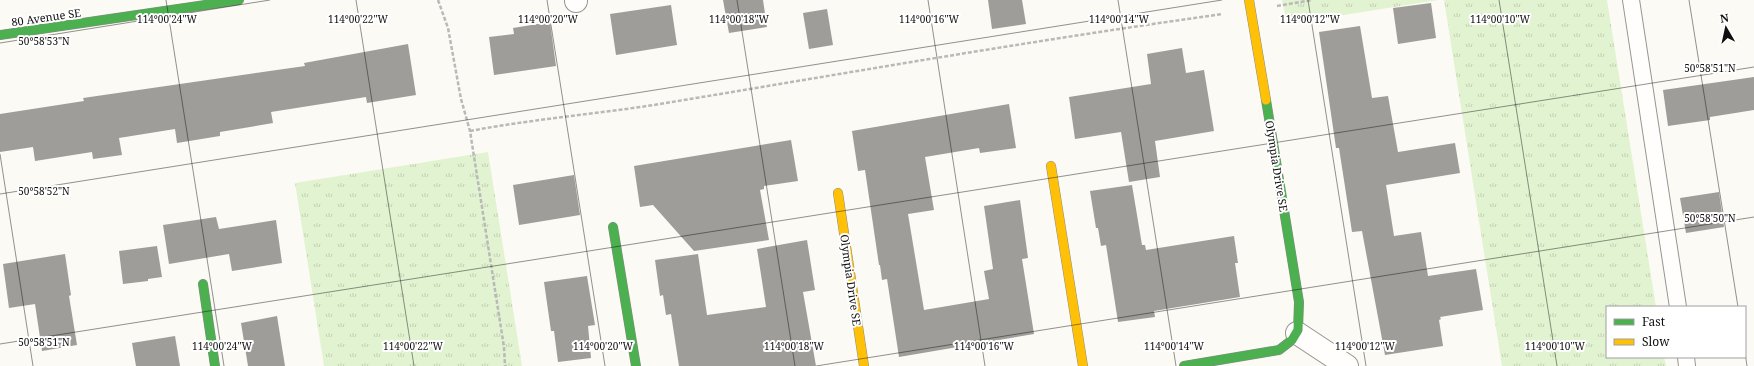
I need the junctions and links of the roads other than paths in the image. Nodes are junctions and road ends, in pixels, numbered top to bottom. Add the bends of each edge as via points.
1 (239, 0) edge
2 (1249, 0) edge
3 (1631, 0) edge
4 (173, 5) edge
5 (0, 35) edge
6 (1051, 166) dead end
7 (838, 193) dead end
8 (613, 227) dead end
9 (203, 284) dead end
10 (1678, 306) edge
11 (1297, 333) junction
12 (215, 366) edge
13 (636, 366) edge
14 (864, 366) edge
15 (1083, 366) edge
16 (1184, 366) edge
17 (1347, 366) edge

1 - 4 street, 80 Avenue SE
2 - 11 street, Olympia Drive SE via 1299,302
3 - 10 lane
4 - 5 street, 80 Avenue SE
6 - 15 street
7 - 14 street, Olympia Drive SE
8 - 13 street
9 - 12 street
11 - 16 street via 1292,342 1279,350
11 - 17 street

